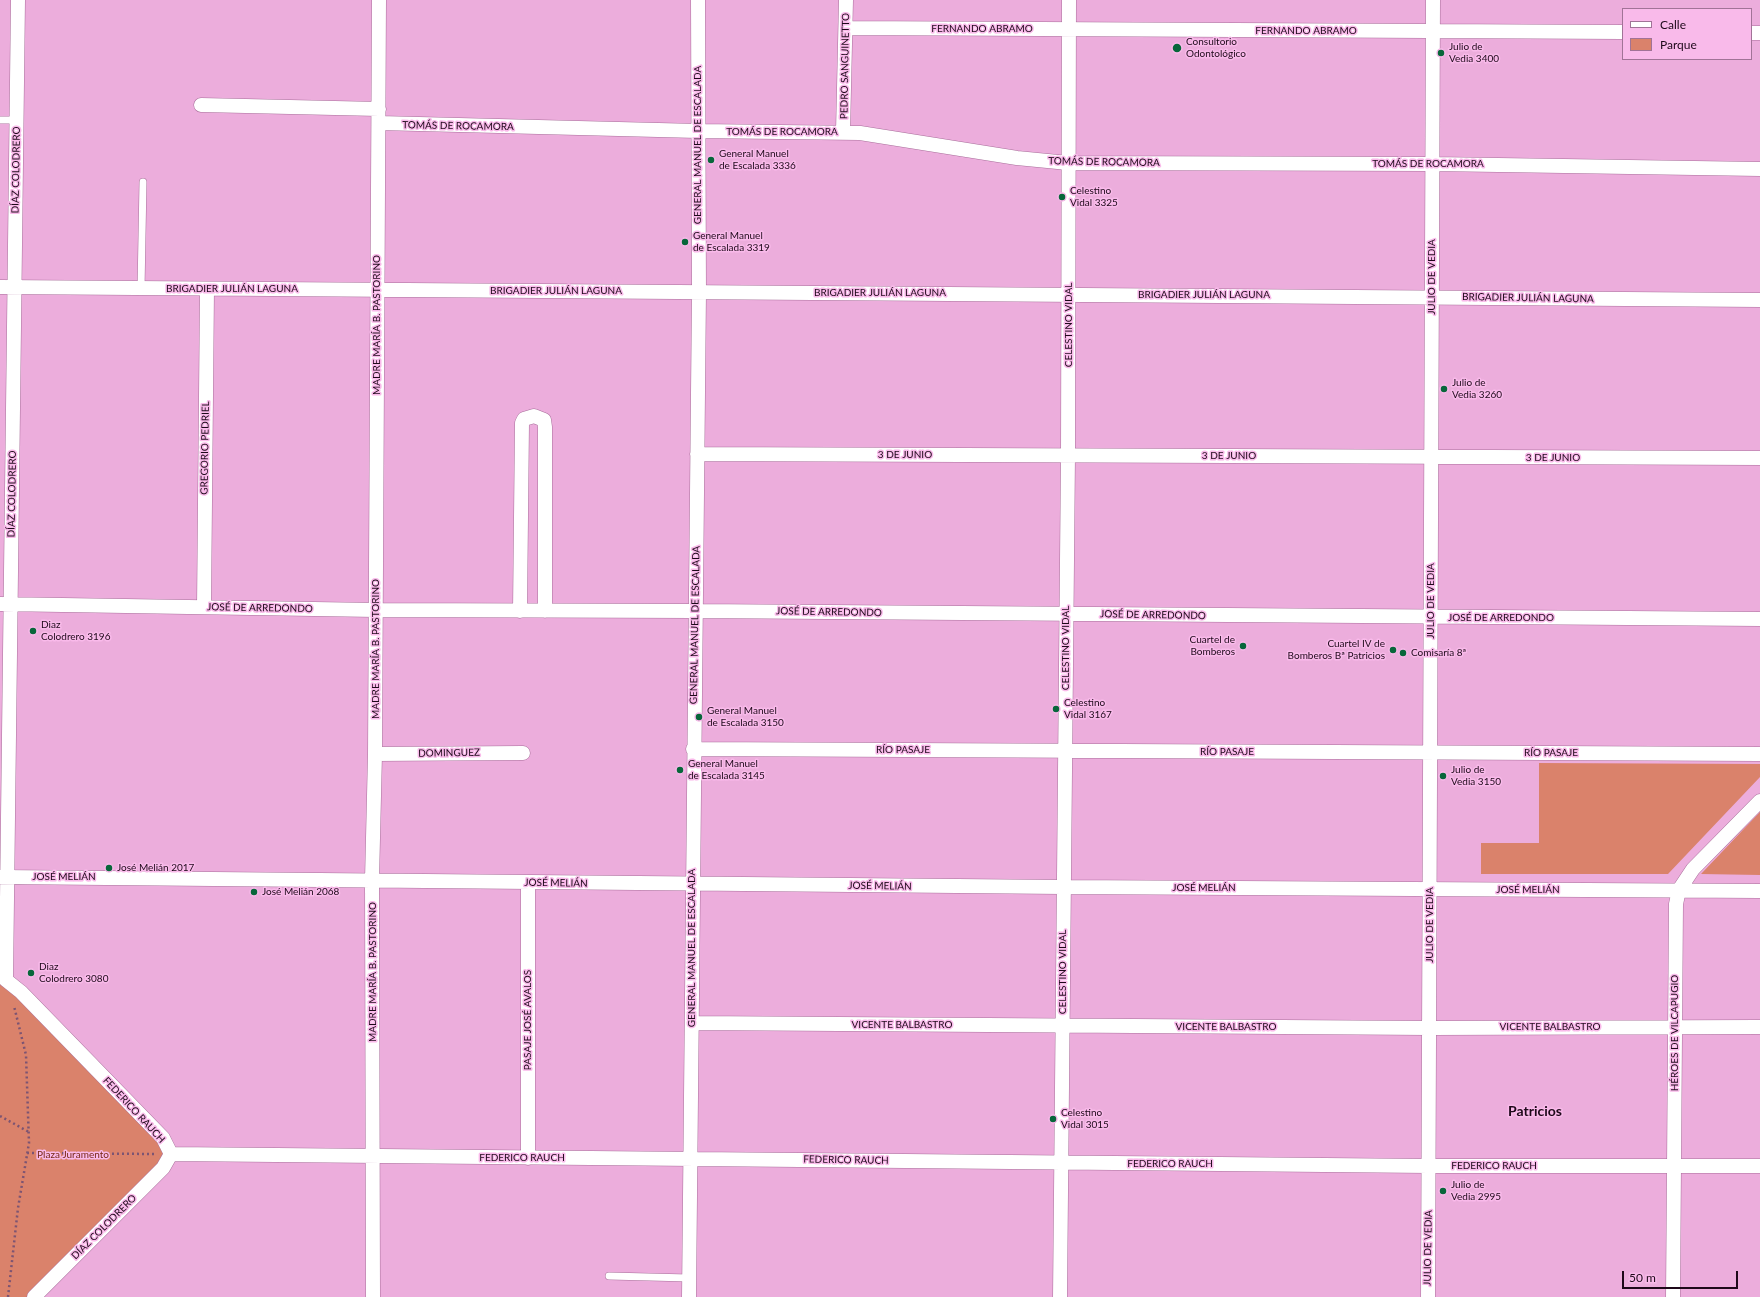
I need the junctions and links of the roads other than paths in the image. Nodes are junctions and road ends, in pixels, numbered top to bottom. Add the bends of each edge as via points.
1 (18, 0) edge
2 (379, 0) edge
3 (698, 0) edge
4 (846, 0) edge
5 (1070, 0) edge
6 (1432, 0) edge
7 (846, 28) junction
8 (1070, 29) junction
9 (1432, 31) junction
10 (1622, 32) edge
11 (201, 105) dead end
12 (379, 109) junction
13 (0, 120) edge
14 (17, 120) junction
15 (379, 123) junction
16 (698, 131) junction
17 (844, 132) junction
18 (1068, 163) junction
19 (1433, 164) junction
20 (1760, 169) edge
21 (143, 182) dead end
22 (0, 287) edge
23 (15, 288) junction
24 (141, 289) junction
25 (377, 289) junction
26 (207, 290) junction
27 (699, 292) junction
28 (1069, 294) junction
29 (1432, 297) junction
30 (1760, 300) edge
31 (697, 454) junction
32 (1068, 455) junction
33 (1432, 457) junction
34 (1760, 458) edge
35 (6, 478) edge
36 (6, 604) edge
37 (204, 607) junction
38 (376, 610) junction
39 (520, 611) junction
40 (545, 611) junction
41 (695, 611) junction
42 (1066, 614) junction
43 (1430, 618) junction
44 (1760, 619) edge
45 (693, 749) junction
46 (1066, 751) junction
47 (523, 753) dead end
48 (1430, 753) junction
49 (375, 754) junction
50 (1760, 754) edge
51 (1760, 801) edge
52 (4, 877) edge
53 (372, 880) junction
54 (528, 882) junction
55 (693, 884) junction
56 (1063, 887) junction
57 (1430, 890) junction
58 (1679, 890) junction
59 (1760, 891) edge
60 (3, 982) edge
61 (692, 1023) junction
62 (1063, 1026) junction
63 (1675, 1026) junction
64 (1760, 1027) edge
65 (1429, 1028) junction
66 (171, 1154) junction
67 (373, 1156) junction
68 (528, 1158) junction
69 (690, 1159) junction
70 (1062, 1163) junction
71 (1429, 1166) junction
72 (1674, 1166) junction
73 (1760, 1166) edge
74 (609, 1276) dead end
75 (689, 1278) junction
76 (34, 1297) edge
77 (373, 1297) edge
78 (689, 1297) edge
79 (1060, 1297) edge
80 (1428, 1297) edge
81 (1673, 1297) edge

1 - 14 street, DÍAZ COLODRERO
2 - 12 street, MADRE MARÍA B. PASTORINO
3 - 16 street, GENERAL MANUEL DE ESCALADA
4 - 7 street, PEDRO SANGUINETTO
5 - 8 street, CELESTINO VIDAL
6 - 9 street, JULIO DE VEDIA
7 - 8 street, FERNANDO ABRAMO
7 - 17 street, PEDRO SANGUINETTO
8 - 9 street, FERNANDO ABRAMO
8 - 18 street, CELESTINO VIDAL
9 - 10 street, FERNANDO ABRAMO
9 - 19 street, JULIO DE VEDIA
11 - 12 street
12 - 15 street, MADRE MARÍA B. PASTORINO
13 - 14 lane
14 - 23 street, DÍAZ COLODRERO
15 - 16 street, TOMÁS DE ROCAMORA
15 - 25 street, MADRE MARÍA B. PASTORINO
16 - 17 street, TOMÁS DE ROCAMORA
16 - 27 street, GENERAL MANUEL DE ESCALADA
17 - 18 street, TOMÁS DE ROCAMORA
18 - 19 street, TOMÁS DE ROCAMORA
18 - 28 street, CELESTINO VIDAL
19 - 20 street, TOMÁS DE ROCAMORA
19 - 29 street, JULIO DE VEDIA
21 - 24 lane
22 - 23 street, BRIGADIER JULIÁN LAGUNA
23 - 24 street, BRIGADIER JULIÁN LAGUNA
23 - 35 street, DÍAZ COLODRERO
24 - 26 street, BRIGADIER JULIÁN LAGUNA
25 - 26 street, BRIGADIER JULIÁN LAGUNA
25 - 27 street, BRIGADIER JULIÁN LAGUNA
25 - 38 street, MADRE MARÍA B. PASTORINO
26 - 37 street, GREGORIO PEDRIEL
27 - 28 street, BRIGADIER JULIÁN LAGUNA
27 - 31 street, GENERAL MANUEL DE ESCALADA
28 - 29 street, BRIGADIER JULIÁN LAGUNA
28 - 32 street, CELESTINO VIDAL
29 - 30 street, BRIGADIER JULIÁN LAGUNA
29 - 33 street, JULIO DE VEDIA
31 - 32 street, 3 DE JUNIO
31 - 41 street, GENERAL MANUEL DE ESCALADA
32 - 33 street, 3 DE JUNIO
32 - 42 street, CELESTINO VIDAL
33 - 34 street, 3 DE JUNIO
33 - 43 street, JULIO DE VEDIA
35 - 36 street, DÍAZ COLODRERO
36 - 37 street, JOSÉ DE ARREDONDO
36 - 52 street, DÍAZ COLODRERO
37 - 38 street, JOSÉ DE ARREDONDO
38 - 39 street, JOSÉ DE ARREDONDO
38 - 49 street, MADRE MARÍA B. PASTORINO
39 - 40 street, JOSÉ DE ARREDONDO
39 - 40 street via 522,422 534,416 544,420 545,427
40 - 41 street, JOSÉ DE ARREDONDO
41 - 42 street, JOSÉ DE ARREDONDO
41 - 45 street, GENERAL MANUEL DE ESCALADA
42 - 43 street, JOSÉ DE ARREDONDO
42 - 46 street, CELESTINO VIDAL
43 - 44 street, JOSÉ DE ARREDONDO
43 - 48 street, JULIO DE VEDIA
45 - 46 street, RÍO PASAJE
45 - 55 street, GENERAL MANUEL DE ESCALADA
46 - 48 street, RÍO PASAJE
46 - 56 street, CELESTINO VIDAL
47 - 49 street, DOMINGUEZ
48 - 50 street, RÍO PASAJE
48 - 57 street, JULIO DE VEDIA
49 - 53 street, MADRE MARÍA B. PASTORINO
51 - 58 street, HÉROES DE VILCAPUGIO via 1693,869
52 - 53 street, JOSÉ MELIÁN
52 - 60 street, DÍAZ COLODRERO
53 - 54 street, JOSÉ MELIÁN
53 - 67 street, MADRE MARÍA B. PASTORINO
54 - 55 street, JOSÉ MELIÁN
54 - 68 street, PASAJE JOSÉ AVALOS
55 - 56 street, JOSÉ MELIÁN
55 - 61 street, GENERAL MANUEL DE ESCALADA
56 - 57 street, JOSÉ MELIÁN
56 - 62 street, CELESTINO VIDAL
57 - 58 street, JOSÉ MELIÁN
57 - 65 street, JULIO DE VEDIA
58 - 59 street, JOSÉ MELIÁN
58 - 63 street, HÉROES DE VILCAPUGIO via 1676,904
60 - 66 street, FEDERICO RAUCH via 21,992 163,1138
61 - 62 street, VICENTE BALBASTRO
61 - 69 street, GENERAL MANUEL DE ESCALADA
62 - 65 street, VICENTE BALBASTRO
62 - 70 street, CELESTINO VIDAL
63 - 64 street, VICENTE BALBASTRO
63 - 65 street, VICENTE BALBASTRO
63 - 72 street, HÉROES DE VILCAPUGIO
65 - 71 street, JULIO DE VEDIA
66 - 67 street, FEDERICO RAUCH
66 - 76 street, DÍAZ COLODRERO via 163,1168
67 - 68 street, FEDERICO RAUCH
67 - 77 street, MADRE MARÍA B. PASTORINO
68 - 69 street, FEDERICO RAUCH
69 - 70 street, FEDERICO RAUCH
69 - 75 street, GENERAL MANUEL DE ESCALADA
70 - 71 street, FEDERICO RAUCH
70 - 79 street, CELESTINO VIDAL
71 - 72 street, FEDERICO RAUCH
71 - 80 street, JULIO DE VEDIA
72 - 73 street, FEDERICO RAUCH
72 - 81 street, HÉROES DE VILCAPUGIO
74 - 75 lane
75 - 78 street, GENERAL MANUEL DE ESCALADA

